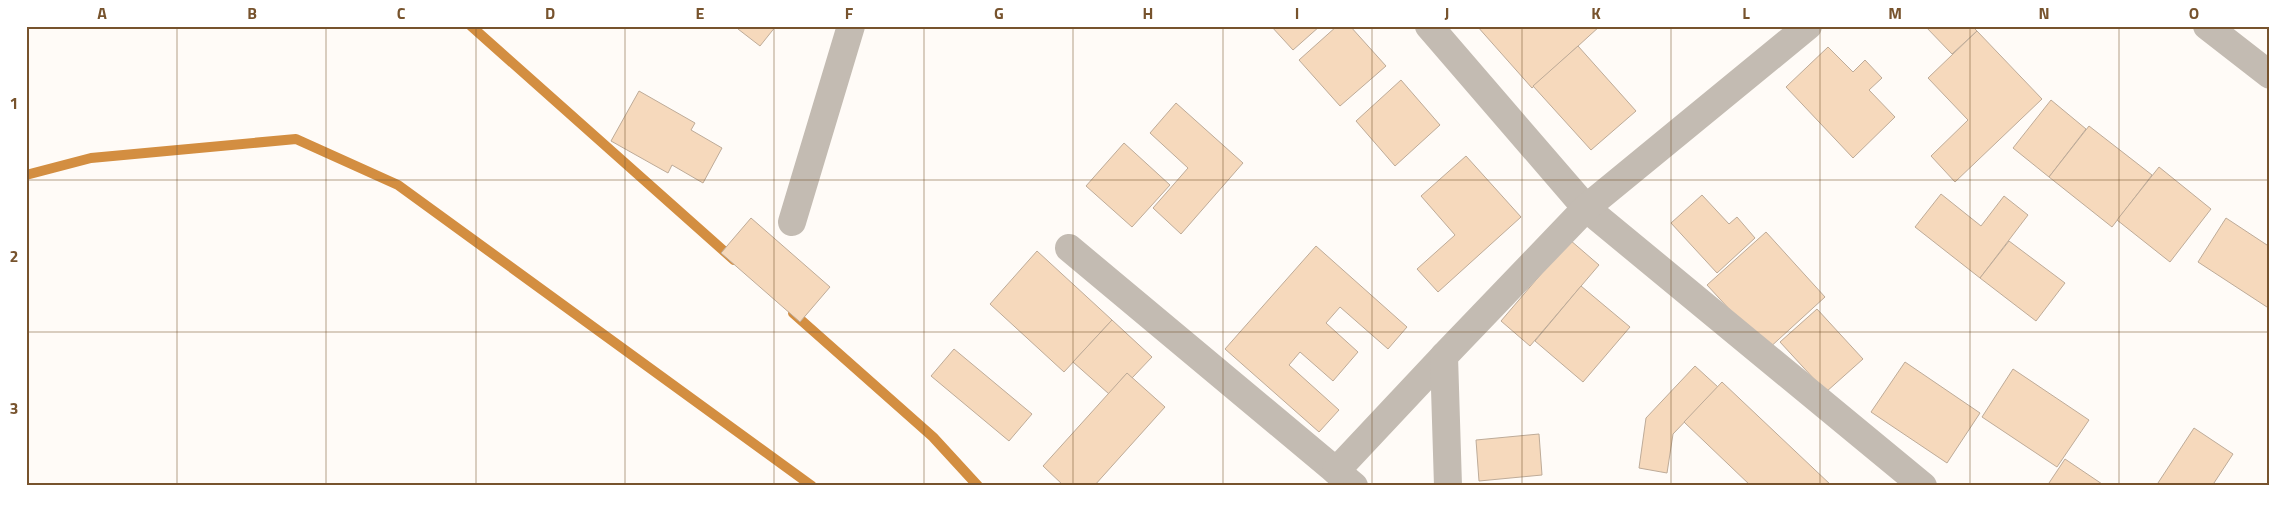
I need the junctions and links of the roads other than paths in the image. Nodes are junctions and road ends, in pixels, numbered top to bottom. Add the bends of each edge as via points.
1 (851, 26) edge
2 (1428, 26) edge
3 (1808, 26) edge
4 (2207, 26) edge
5 (2270, 75) edge
6 (1586, 208) junction
7 (792, 222) dead end
8 (1069, 248) dead end
9 (1444, 356) junction
10 (1345, 478) edge
11 (1448, 486) edge
12 (1923, 486) edge

1 - 7 street
2 - 6 street
3 - 6 street
4 - 5 street
6 - 9 street
6 - 12 street
8 - 10 street
9 - 10 street
9 - 11 street

